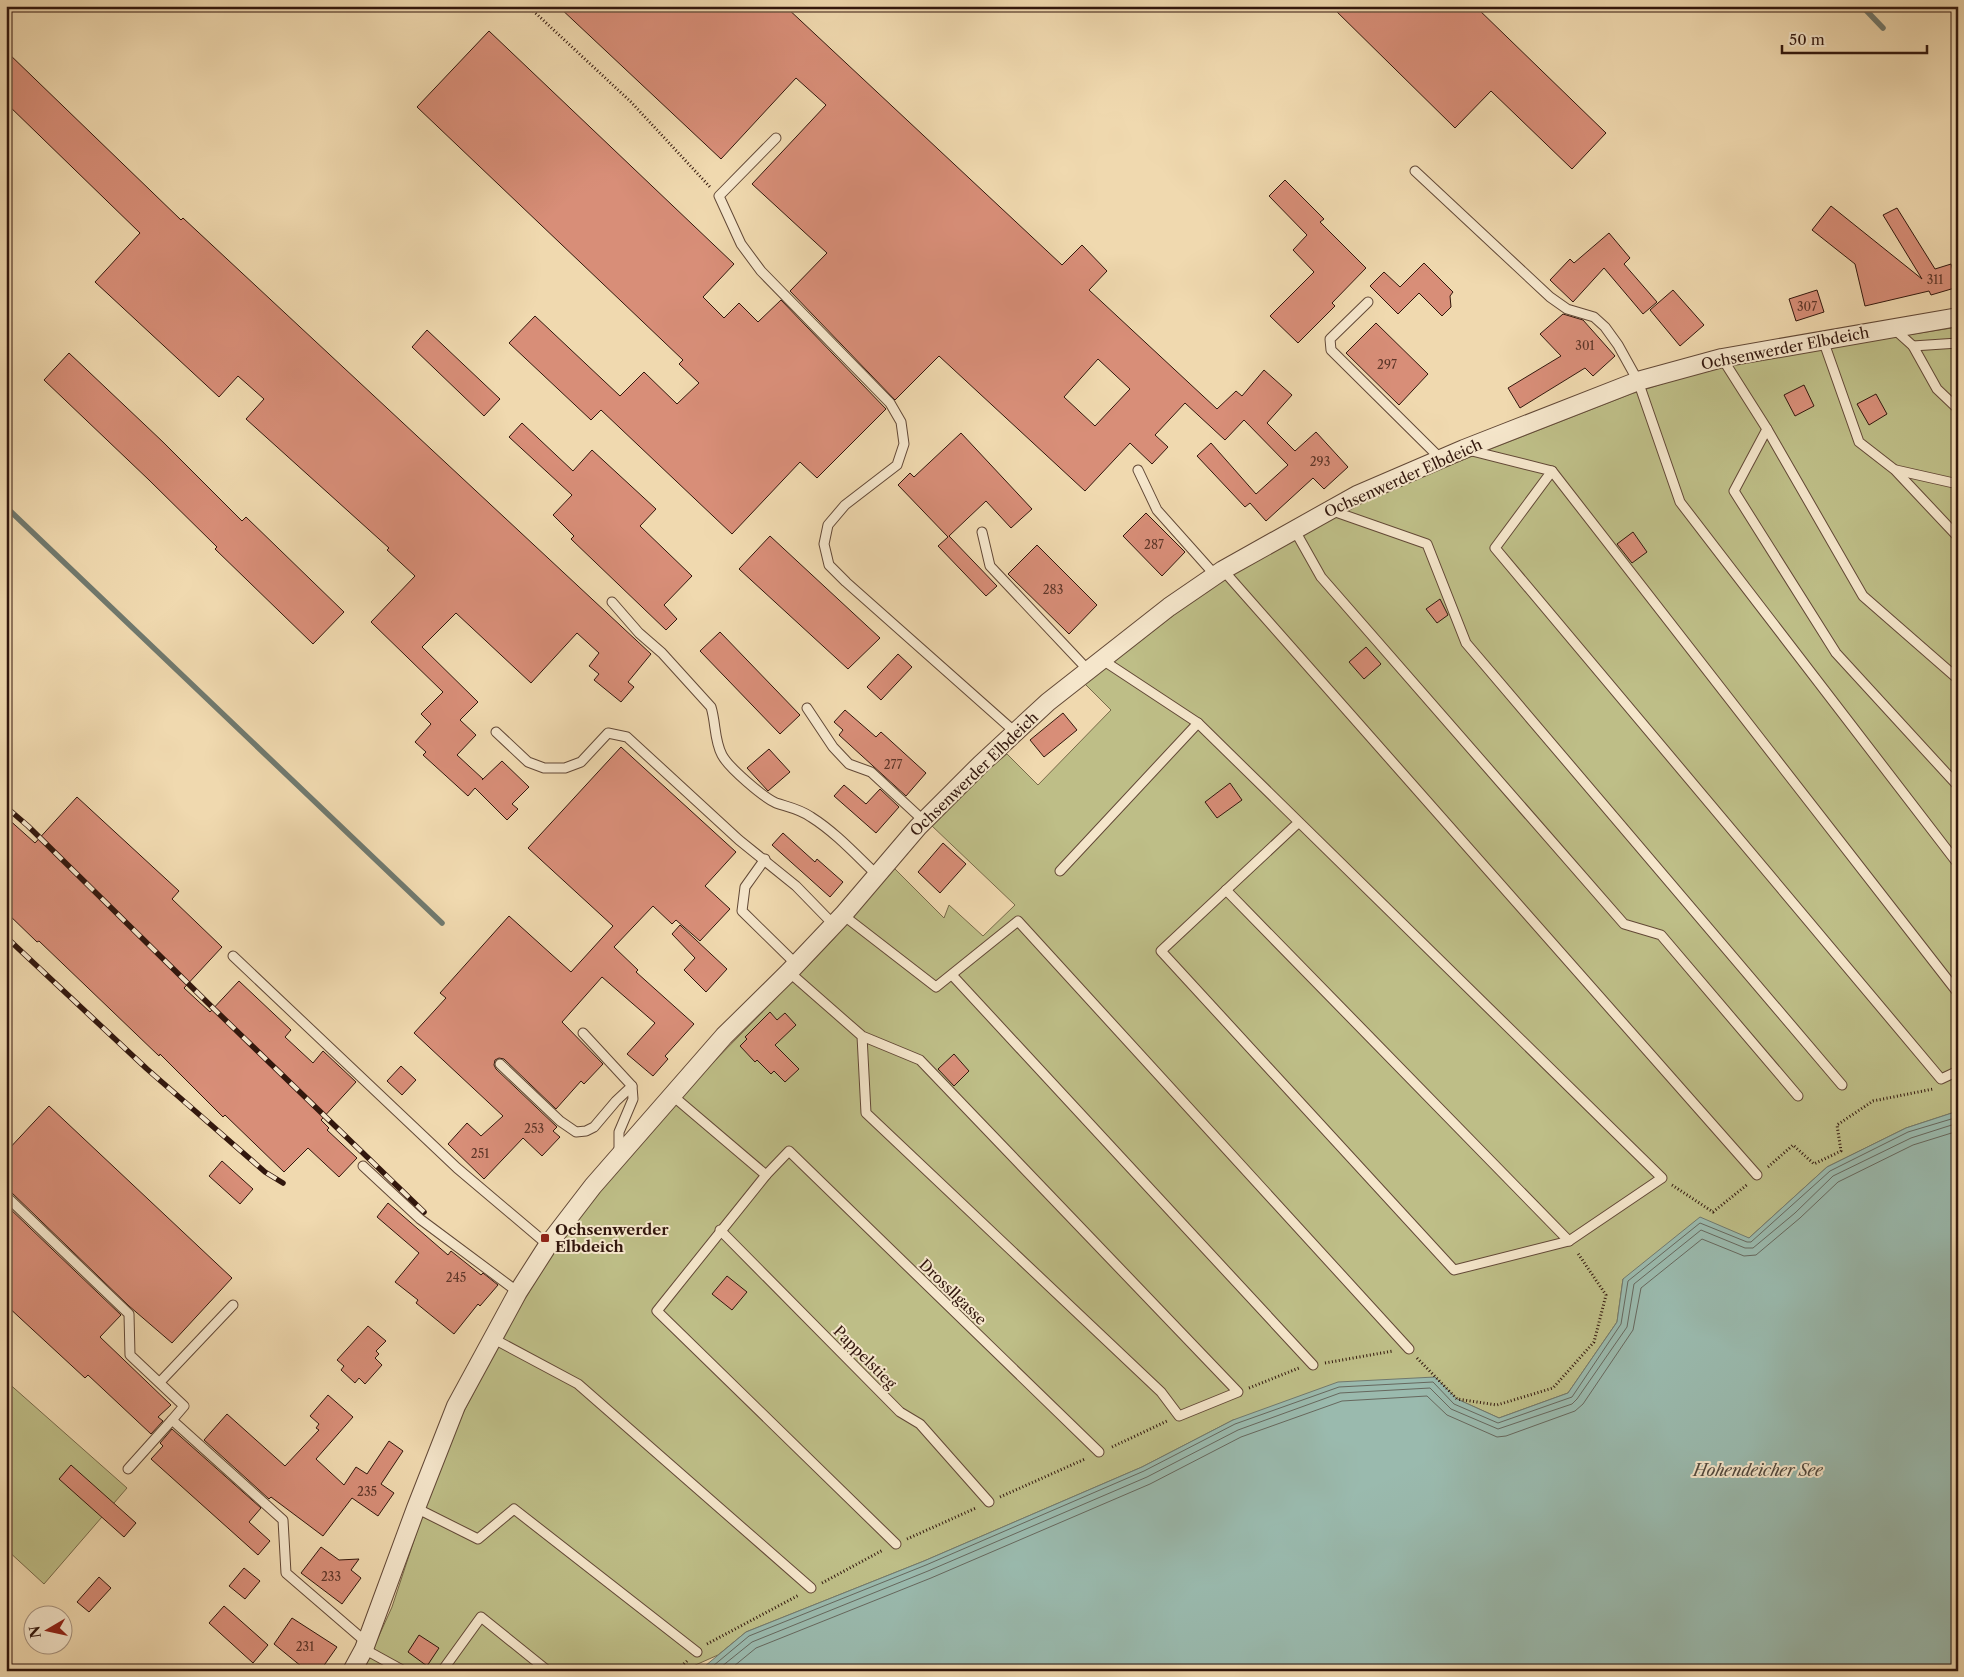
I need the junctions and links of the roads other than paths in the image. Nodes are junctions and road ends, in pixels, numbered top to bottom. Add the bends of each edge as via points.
1 (776, 138) dead end
2 (1416, 171) dead end
3 (1368, 302) dead end
4 (1958, 317) edge
5 (1893, 327) junction
6 (1823, 340) junction
7 (1958, 343) edge
8 (1913, 346) junction
9 (1722, 358) junction
10 (1638, 380) junction
11 (1958, 409) edge
12 (1767, 429) junction
13 (1464, 449) junction
14 (1441, 459) junction
15 (1138, 470) dead end
16 (1895, 470) junction
17 (1552, 471) junction
18 (1958, 484) edge
19 (1328, 510) junction
20 (1294, 529) junction
21 (982, 532) dead end
22 (1958, 537) edge
23 (1219, 573) junction
24 (612, 602) dead end
25 (1095, 664) junction
26 (1958, 679) edge
27 (807, 708) dead end
28 (1198, 723) junction
29 (496, 732) dead end
30 (1015, 732) junction
31 (1958, 786) edge
32 (924, 821) junction
33 (1299, 822) junction
34 (765, 859) junction
35 (1958, 864) edge
36 (1060, 871) dead end
37 (877, 874) junction
38 (1226, 890) junction
39 (838, 920) junction
40 (233, 956) dead end
41 (793, 968) junction
42 (952, 975) junction
43 (1958, 993) edge
44 (584, 1033) dead end
45 (862, 1036) junction
46 (500, 1064) dead end
47 (1958, 1071) edge
48 (1842, 1085) dead end
49 (632, 1086) junction
50 (673, 1096) junction
51 (1798, 1096) dead end
52 (619, 1156) junction
53 (363, 1166) dead end
54 (766, 1175) junction
55 (1757, 1175) road end
56 (6, 1196) edge
57 (720, 1230) junction
58 (1569, 1241) junction
59 (548, 1245) junction
60 (518, 1292) junction
61 (233, 1304) dead end
62 (492, 1338) junction
63 (1409, 1349) road end
64 (1313, 1365) road end
65 (160, 1382) junction
66 (172, 1420) junction
67 (1099, 1452) road end
68 (128, 1469) dead end
69 (989, 1502) road end
70 (416, 1508) junction
71 (896, 1544) road end
72 (811, 1588) road end
73 (365, 1645) junction
74 (697, 1652) road end
75 (352, 1671) edge
76 (404, 1671) edge
77 (442, 1671) edge
78 (548, 1671) edge

1 - 30 lane via 719,196 742,244 761,271 890,403 901,422 904,444 897,465 845,505 828,525 824,544 829,565
2 - 10 lane via 1550,297 1567,309 1594,317 1605,326
3 - 14 lane via 1330,339 1331,350
4 - 5 street, Ochsenwerder Elbdeich
5 - 6 street, Ochsenwerder Elbdeich
5 - 8 lane
6 - 9 street, Ochsenwerder Elbdeich
6 - 16 lane via 1860,442
7 - 8 lane
8 - 11 lane via 1937,389
9 - 10 street, Ochsenwerder Elbdeich
9 - 12 lane
10 - 13 street, Ochsenwerder Elbdeich
10 - 35 lane via 1680,502
12 - 26 lane via 1863,596
12 - 31 lane via 1734,491 1836,653
13 - 14 street, Ochsenwerder Elbdeich
13 - 17 lane
14 - 19 street, Ochsenwerder Elbdeich
15 - 23 lane via 1157,510
16 - 18 lane
16 - 22 lane
17 - 43 lane
17 - 47 lane via 1495,548 1942,1080
19 - 20 street, Ochsenwerder Elbdeich
19 - 48 lane via 1427,544 1466,642
20 - 23 street, Ochsenwerder Elbdeich
20 - 51 lane via 1322,577 1624,924 1661,935
21 - 25 lane via 990,566
23 - 25 street, Ochsenwerder Elbdeich
23 - 55 lane
24 - 37 lane via 711,707 714,732 722,756 749,783 776,803 795,807 812,817
25 - 28 lane
25 - 30 street, Ochsenwerder Elbdeich
27 - 32 lane via 833,747 849,764 871,772
28 - 33 lane
28 - 36 lane
29 - 34 lane via 528,762 544,768 565,768 581,762 608,733 627,738
30 - 32 street, Ochsenwerder Elbdeich
32 - 37 street, Ochsenwerder Elbdeich
33 - 38 lane
33 - 58 lane via 1662,1178
34 - 39 lane
34 - 41 lane via 744,887 742,911
37 - 39 street, Ochsenwerder Elbdeich
38 - 58 lane
38 - 58 lane via 1161,951 1454,1270
39 - 41 street, Ochsenwerder Elbdeich
39 - 42 lane via 936,987
40 - 59 lane via 458,1168
41 - 45 lane
41 - 50 street, Ochsenwerder Elbdeich via 724,1036
42 - 63 lane via 1018,921
42 - 64 lane
44 - 49 lane
45 - 45 lane via 866,1113 1160,1392 1179,1416 1238,1392 920,1060
46 - 49 lane via 576,1132 594,1127
49 - 52 lane via 633,1099 619,1132
50 - 52 street, Ochsenwerder Elbdeich
50 - 54 lane
52 - 59 street, Ochsenwerder Elbdeich
53 - 60 lane via 420,1218
54 - 57 lane
54 - 67 lane, Drossllgasse via 789,1151
56 - 65 lane via 129,1314 130,1355
57 - 69 lane, Pappelstieg via 900,1412 920,1424
57 - 71 lane via 657,1311
59 - 60 street, Ochsenwerder Elbdeich
60 - 62 street, Ochsenwerder Elbdeich
61 - 65 lane
62 - 70 street, Ochsenwerder Elbdeich via 456,1406
62 - 72 lane via 578,1384
65 - 66 lane via 184,1406
66 - 68 lane
66 - 73 lane via 283,1520 286,1573
70 - 73 street, Ochsenwerder Elbdeich
70 - 74 lane via 478,1539 514,1509
73 - 75 street, Ochsenwerder Elbdeich
73 - 76 lane
77 - 78 lane via 481,1617

